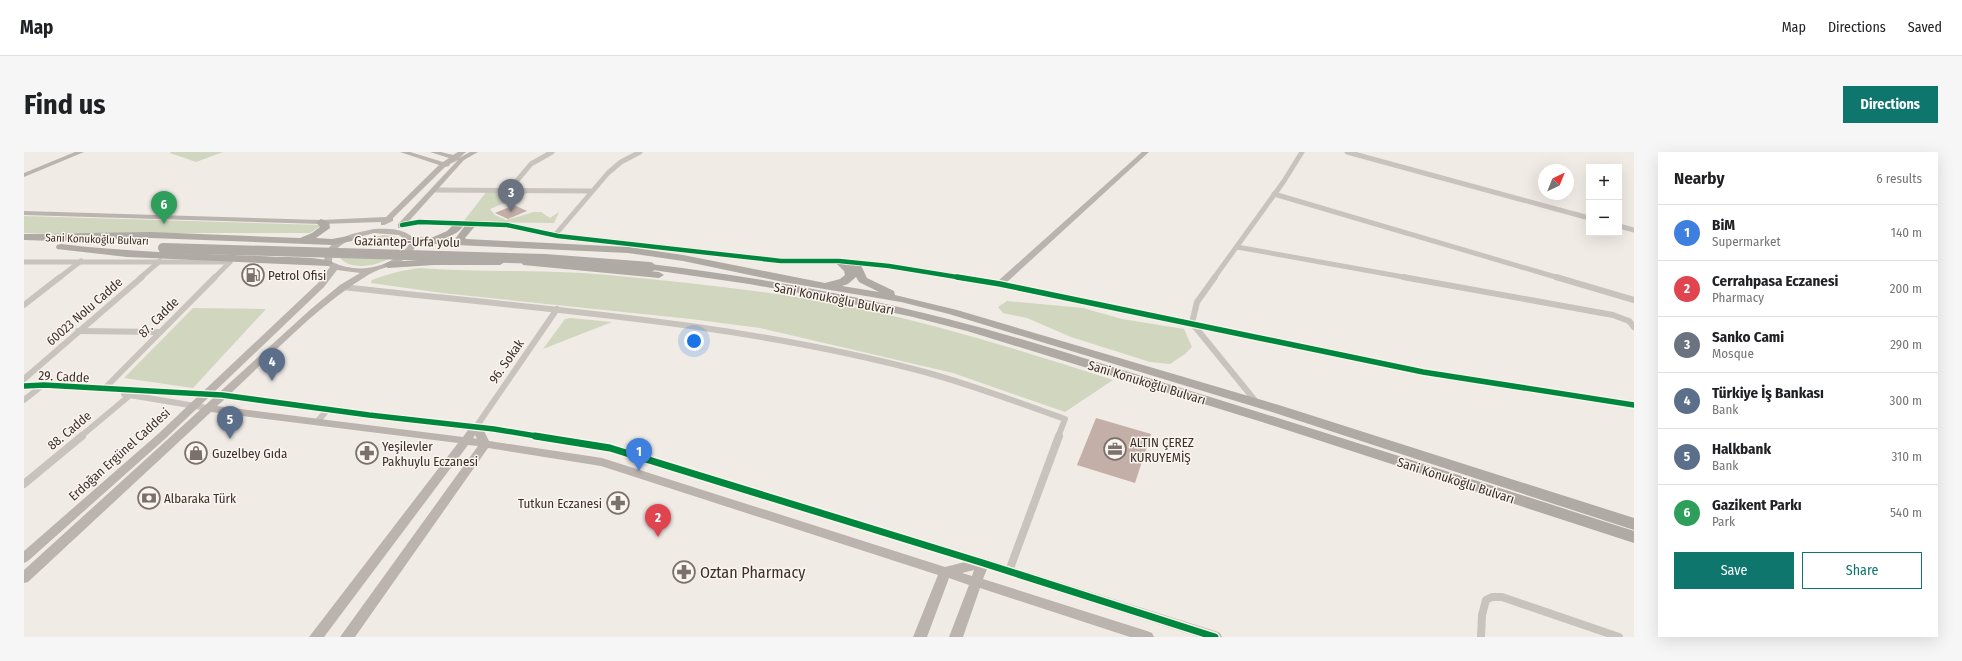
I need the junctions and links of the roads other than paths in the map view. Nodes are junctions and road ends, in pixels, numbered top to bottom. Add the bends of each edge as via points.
1 (81, 152) edge
2 (403, 152) edge
3 (433, 152) edge
4 (475, 152) edge
5 (552, 152) edge
6 (640, 152) edge
7 (1146, 152) edge
8 (1302, 152) edge
9 (1347, 152) edge
10 (462, 155) edge
11 (452, 158) junction
12 (443, 165) junction
13 (455, 166) junction
14 (24, 175) edge
15 (434, 190) junction
16 (509, 190) junction
17 (592, 191) junction
18 (1274, 194) junction
19 (24, 213) edge
20 (1586, 217) edge
21 (390, 219) junction
22 (321, 222) junction
23 (460, 224) junction
24 (402, 225) junction
25 (470, 225) junction
26 (1622, 227) edge
27 (1634, 230) edge
28 (396, 232) junction
29 (360, 234) junction
30 (555, 235) junction
31 (24, 237) edge
32 (45, 237) junction
33 (348, 239) junction
34 (295, 240) junction
35 (412, 240) junction
36 (428, 240) junction
37 (464, 242) junction
38 (24, 245) edge
39 (166, 245) junction
40 (61, 247) junction
41 (1237, 248) junction
42 (81, 260) junction
43 (160, 260) junction
44 (840, 261) junction
45 (24, 262) edge
46 (855, 263) junction
47 (652, 264) junction
48 (388, 265) junction
49 (331, 266) junction
50 (373, 269) junction
51 (809, 284) junction
52 (1000, 284) junction
53 (822, 286) junction
54 (343, 287) junction
55 (794, 290) junction
56 (1634, 300) edge
57 (914, 303) junction
58 (24, 305) edge
59 (558, 309) junction
60 (1192, 323) junction
61 (1634, 327) edge
62 (78, 332) junction
63 (159, 332) junction
64 (24, 379) edge
65 (44, 385) junction
66 (24, 386) edge
67 (104, 390) junction
68 (222, 394) junction
69 (204, 395) junction
70 (129, 396) junction
71 (24, 400) edge
72 (1257, 403) junction
73 (1634, 405) edge
74 (192, 406) junction
75 (207, 408) junction
76 (328, 409) junction
77 (317, 422) junction
78 (476, 427) junction
79 (466, 441) junction
80 (485, 444) junction
81 (24, 484) edge
82 (1634, 524) edge
83 (1634, 537) edge
84 (24, 558) edge
85 (43, 560) junction
86 (983, 563) junction
87 (1009, 571) junction
88 (945, 572) junction
89 (24, 578) edge
90 (976, 583) junction
91 (316, 637) edge
92 (347, 637) edge
93 (920, 637) edge
94 (956, 637) edge
95 (1147, 637) edge
96 (1215, 637) edge
97 (1481, 637) edge
98 (1620, 637) edge

1 - 14 street
2 - 12 street
3 - 11 street
4 - 10 street
5 - 16 street via 531,164
6 - 17 street via 621,162
7 - 52 street
8 - 18 street
9 - 20 street
10 - 11 street
10 - 13 street
11 - 12 street
12 - 13 street
12 - 21 street
13 - 15 street
15 - 16 street
15 - 24 street
16 - 17 street
17 - 30 street
18 - 41 street
18 - 56 street
19 - 22 street
21 - 22 street
21 - 29 street
22 - 34 highway via 325,224 325,228 316,235
23 - 24 street via 419,222
23 - 25 street
23 - 36 highway via 451,233
24 - 28 street
25 - 30 street via 507,225
25 - 37 highway via 459,238
26 - 27 street
28 - 29 street
28 - 35 street via 407,235
29 - 33 street
30 - 44 street via 774,260
31 - 32 highway, Sani Konukoğlu Bulvarı
32 - 34 highway via 151,235
32 - 39 highway, Sani Konukoğlu Bulvarı
33 - 34 highway via 332,242
33 - 49 street, Erdoğan Ergünel Caddesi via 329,251 326,257
35 - 36 highway
35 - 48 street via 414,243 408,253
36 - 37 highway
37 - 51 highway via 635,250
38 - 40 highway, Sani Konukoğlu Bulvarı
39 - 40 highway, Sani Konukoğlu Bulvarı
39 - 47 highway, Gaziantep-Urfa yolu, bridge
40 - 49 highway via 114,253 279,259
41 - 60 street via 1197,302
41 - 61 street via 1613,314 1629,320
42 - 43 street
42 - 45 street
42 - 58 street
43 - 62 street, 60023 Nolu Cadde
43 - 63 street, 87. Cadde via 230,262
44 - 46 street
44 - 53 highway via 851,276 844,282
46 - 52 street
46 - 57 highway via 863,280
47 - 51 highway, Sani Konukoğlu Bulvarı
47 - 55 highway, Sani Konukoğlu Bulvarı
48 - 50 street
48 - 55 highway via 434,262 535,263
49 - 50 street via 351,271
49 - 69 street, Erdoğan Ergünel Caddesi via 322,285
50 - 54 street
51 - 53 highway, Sani Konukoğlu Bulvarı
52 - 60 street
53 - 57 highway, Sani Konukoğlu Bulvarı
54 - 59 street
54 - 68 street via 281,339
55 - 83 highway, Sani Konukoğlu Bulvarı via 913,314 997,337 1271,420
57 - 72 highway, Sani Konukoğlu Bulvarı via 961,314
59 - 78 street, 96. Sokak
59 - 87 street via 725,330 840,352 922,371 1065,419
60 - 72 street
60 - 73 street via 1423,372
62 - 63 street
62 - 64 street, 60023 Nolu Cadde
63 - 67 street, 87. Cadde
65 - 66 street, 29. Cadde
65 - 67 street, 29. Cadde
65 - 71 street
67 - 69 street
67 - 70 street
68 - 69 street
68 - 75 street
68 - 76 street
69 - 74 street, Erdoğan Ergünel Caddesi
70 - 74 street
70 - 81 street, 88. Cadde
72 - 82 highway, Sani Konukoğlu Bulvarı
74 - 75 street
74 - 84 street, Erdoğan Ergünel Caddesi via 162,436
75 - 77 street
75 - 85 street
76 - 77 street
76 - 78 street
77 - 79 street
78 - 79 street
78 - 80 street
78 - 86 street via 610,448
79 - 80 street
79 - 91 street
80 - 88 street via 602,462
80 - 92 street
84 - 85 street
85 - 89 street
86 - 87 street
86 - 88 street
86 - 90 street
87 - 96 street
88 - 90 street
88 - 93 street
90 - 94 street
90 - 95 street
97 - 98 street via 1486,600 1492,597 1502,597

